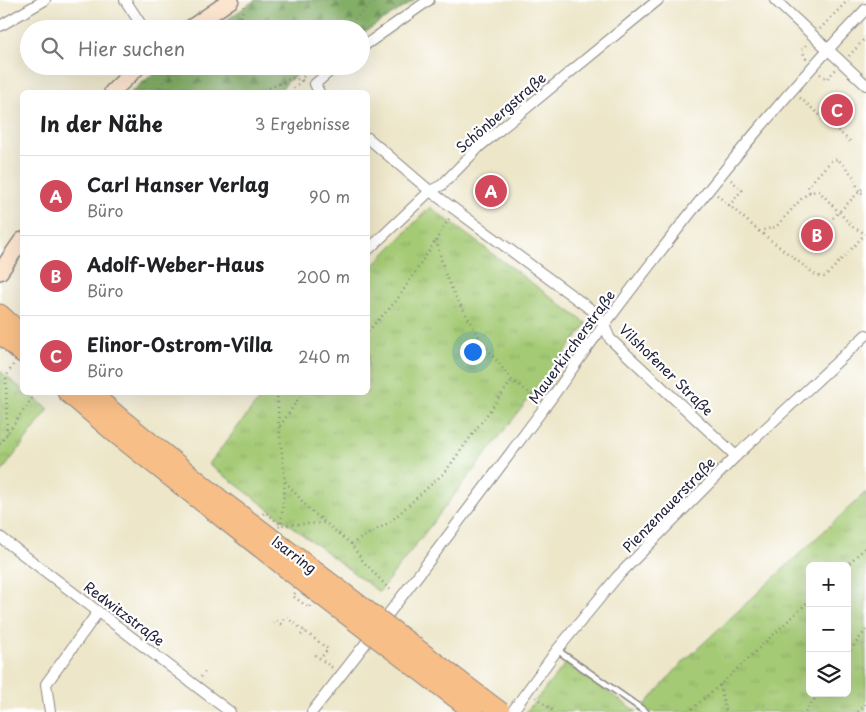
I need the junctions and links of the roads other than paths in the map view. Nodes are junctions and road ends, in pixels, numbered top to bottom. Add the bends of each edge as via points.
1 (45, 0) edge
2 (125, 0) edge
3 (429, 0) edge
4 (658, 0) edge
5 (776, 0) edge
6 (237, 2) edge
7 (866, 9) edge
8 (138, 20) edge
9 (205, 20) edge
10 (0, 26) edge
11 (370, 42) edge
12 (828, 49) junction
13 (130, 75) edge
14 (328, 75) edge
15 (866, 85) edge
16 (317, 88) edge
17 (114, 90) edge
18 (370, 140) edge
19 (430, 191) junction
20 (20, 243) edge
21 (370, 248) edge
22 (1, 268) edge
23 (0, 314) edge
24 (604, 325) junction
25 (20, 332) edge
26 (0, 333) edge
27 (866, 335) edge
28 (18, 359) edge
29 (72, 395) edge
30 (93, 395) edge
31 (121, 428) junction
32 (736, 456) junction
33 (0, 537) edge
34 (98, 612) junction
35 (557, 650) junction
36 (50, 712) edge
37 (230, 712) edge
38 (312, 712) edge
39 (474, 712) edge
40 (501, 712) edge
41 (512, 712) edge
42 (646, 712) edge

1 - 10 street
2 - 8 street
3 - 11 street
4 - 19 street, Schönbergstraße via 480,146 442,185
5 - 12 street
6 - 9 main road
7 - 12 street, Mauerkircherstraße
12 - 15 street
12 - 24 street, Mauerkircherstraße via 709,188
13 - 17 main road
14 - 16 street
18 - 19 street, Vilshofener Straße
19 - 21 street, Schönbergstraße
19 - 24 street, Vilshofener Straße via 597,314
20 - 22 main road
23 - 25 highway
24 - 32 street, Vilshofener Straße via 610,339
24 - 38 street, Mauerkircherstraße
26 - 28 highway
27 - 32 street, Pienzenauerstraße
29 - 31 highway, Isarring
30 - 31 highway, Isarring
31 - 39 highway, Isarring, bridge via 306,584
31 - 40 highway, Isarring, bridge
32 - 35 street, Pienzenauerstraße via 617,578
33 - 34 street, Redwitzstraße
34 - 36 street via 46,684
34 - 37 street, Redwitzstraße
35 - 41 street, Pienzenauerstraße
35 - 42 lane

